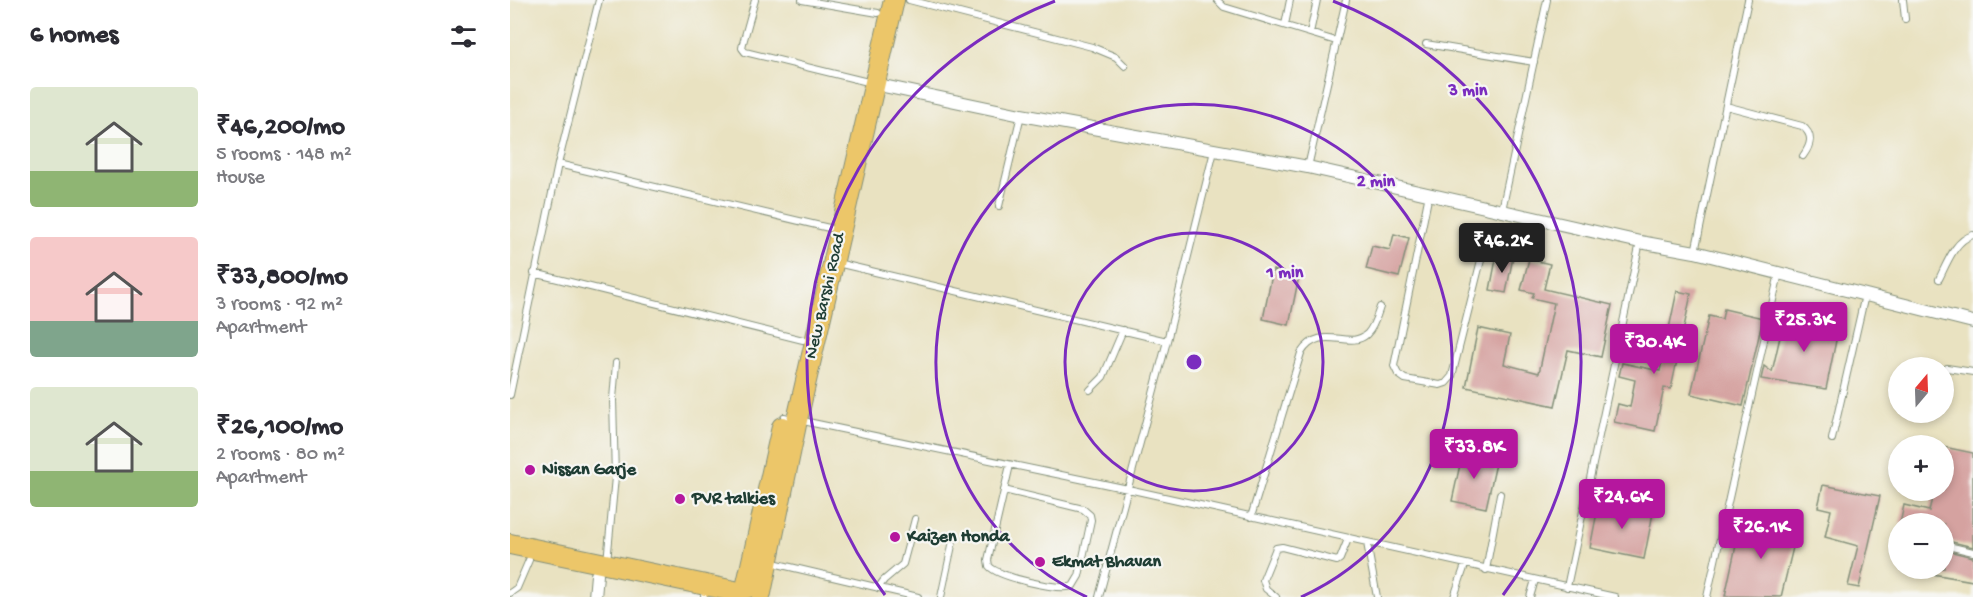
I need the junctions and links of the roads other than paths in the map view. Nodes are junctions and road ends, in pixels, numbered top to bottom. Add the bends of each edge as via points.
1 (599, 0) edge
2 (754, 0) edge
3 (802, 0) edge
4 (894, 0) edge
5 (909, 0) edge
6 (1217, 0) edge
7 (1290, 0) edge
8 (1317, 0) edge
9 (1346, 0) edge
10 (1547, 0) edge
11 (1748, 0) edge
12 (1903, 0) edge
13 (879, 6) edge
14 (1905, 19) dead end
15 (1285, 25) junction
16 (1310, 33) junction
17 (1336, 41) junction
18 (1426, 44) dead end
19 (1534, 62) junction
20 (1125, 66) dead end
21 (869, 82) junction
22 (1725, 106) junction
23 (1021, 115) junction
24 (1214, 151) junction
25 (1803, 156) dead end
26 (558, 164) junction
27 (1308, 167) junction
28 (1430, 194) junction
29 (999, 206) dead end
30 (1502, 210) junction
31 (829, 228) junction
32 (1973, 235) edge
33 (1640, 242) junction
34 (1695, 252) junction
35 (1481, 260) dead end
36 (834, 262) junction
37 (534, 273) junction
38 (1779, 273) junction
39 (1939, 279) dead end
40 (1865, 295) junction
41 (1380, 308) dead end
42 (1973, 322) edge
43 (1123, 330) junction
44 (803, 340) junction
45 (1167, 341) junction
46 (616, 363) dead end
47 (1954, 367) edge
48 (1973, 372) edge
49 (1090, 390) dead end
50 (510, 395) edge
51 (790, 418) junction
52 (1832, 439) dead end
53 (1010, 465) junction
54 (1128, 489) junction
55 (1004, 490) junction
56 (1500, 494) dead end
57 (1251, 517) junction
58 (915, 519) dead end
59 (954, 536) dead end
60 (1348, 539) junction
61 (1367, 543) junction
62 (510, 544) edge
63 (1954, 547) edge
64 (1973, 552) edge
65 (519, 558) edge
66 (766, 562) junction
67 (1465, 565) junction
68 (602, 570) junction
69 (1486, 570) junction
70 (1535, 580) junction
71 (1567, 587) junction
72 (878, 588) junction
73 (510, 593) edge
74 (749, 594) edge
75 (595, 597) edge
76 (704, 597) edge
77 (709, 597) edge
78 (918, 597) edge
79 (941, 597) edge
80 (1099, 597) edge
81 (1276, 597) edge
82 (1377, 597) edge
83 (1454, 597) edge
84 (1530, 597) edge
85 (1615, 597) edge
86 (1707, 597) edge

1 - 26 lane
2 - 21 lane via 742,43 745,52
3 - 13 lane
4 - 21 highway, New Barshi Road
5 - 20 lane via 1092,47 1116,57
6 - 15 lane via 1224,7
7 - 15 lane
8 - 16 lane
9 - 17 lane
10 - 19 lane
11 - 22 lane
12 - 14 lane
13 - 21 highway, New Barshi Road
15 - 16 lane
16 - 17 lane
17 - 27 lane
18 - 19 lane
19 - 30 lane
21 - 23 street
21 - 31 highway, New Barshi Road
21 - 36 highway, New Barshi Road
22 - 25 lane via 1802,126 1811,137
22 - 34 lane
23 - 24 street
23 - 29 lane
24 - 27 street
24 - 45 lane
26 - 31 lane
26 - 37 lane
27 - 28 street
28 - 30 street
28 - 35 lane via 1394,366 1405,379 1440,385 1452,376
30 - 33 street
31 - 44 highway, New Barshi Road
32 - 39 lane via 1957,245
33 - 34 street
33 - 71 lane
34 - 38 street
36 - 43 lane
36 - 51 highway, New Barshi Road
37 - 44 lane
37 - 50 lane
38 - 40 street
38 - 86 lane
40 - 42 street
40 - 52 lane
41 - 57 lane via 1366,336 1314,339 1301,353
43 - 45 lane
43 - 49 lane via 1103,377
44 - 51 highway, New Barshi Road
45 - 54 lane
46 - 68 lane via 615,477
47 - 48 lane
51 - 53 lane
51 - 66 highway, New Barshi Road
51 - 74 highway, New Barshi Road
53 - 54 lane
53 - 55 lane
54 - 57 lane
54 - 80 lane
55 - 55 lane via 1083,509 1090,515 1079,576 1073,586 1060,588 997,573 988,566
56 - 69 lane
57 - 60 lane
58 - 72 lane via 903,564
59 - 79 lane
60 - 61 lane
60 - 81 lane via 1337,561 1276,548 1263,580 1266,589
61 - 67 lane
61 - 82 lane
62 - 68 highway
63 - 64 lane
65 - 68 highway
65 - 73 lane via 517,588
66 - 72 lane
66 - 74 highway, New Barshi Road
67 - 69 lane
67 - 83 lane
68 - 74 highway
68 - 75 street
68 - 76 highway
69 - 70 lane
70 - 71 lane
70 - 84 lane
71 - 85 lane
72 - 78 lane
76 - 77 highway

